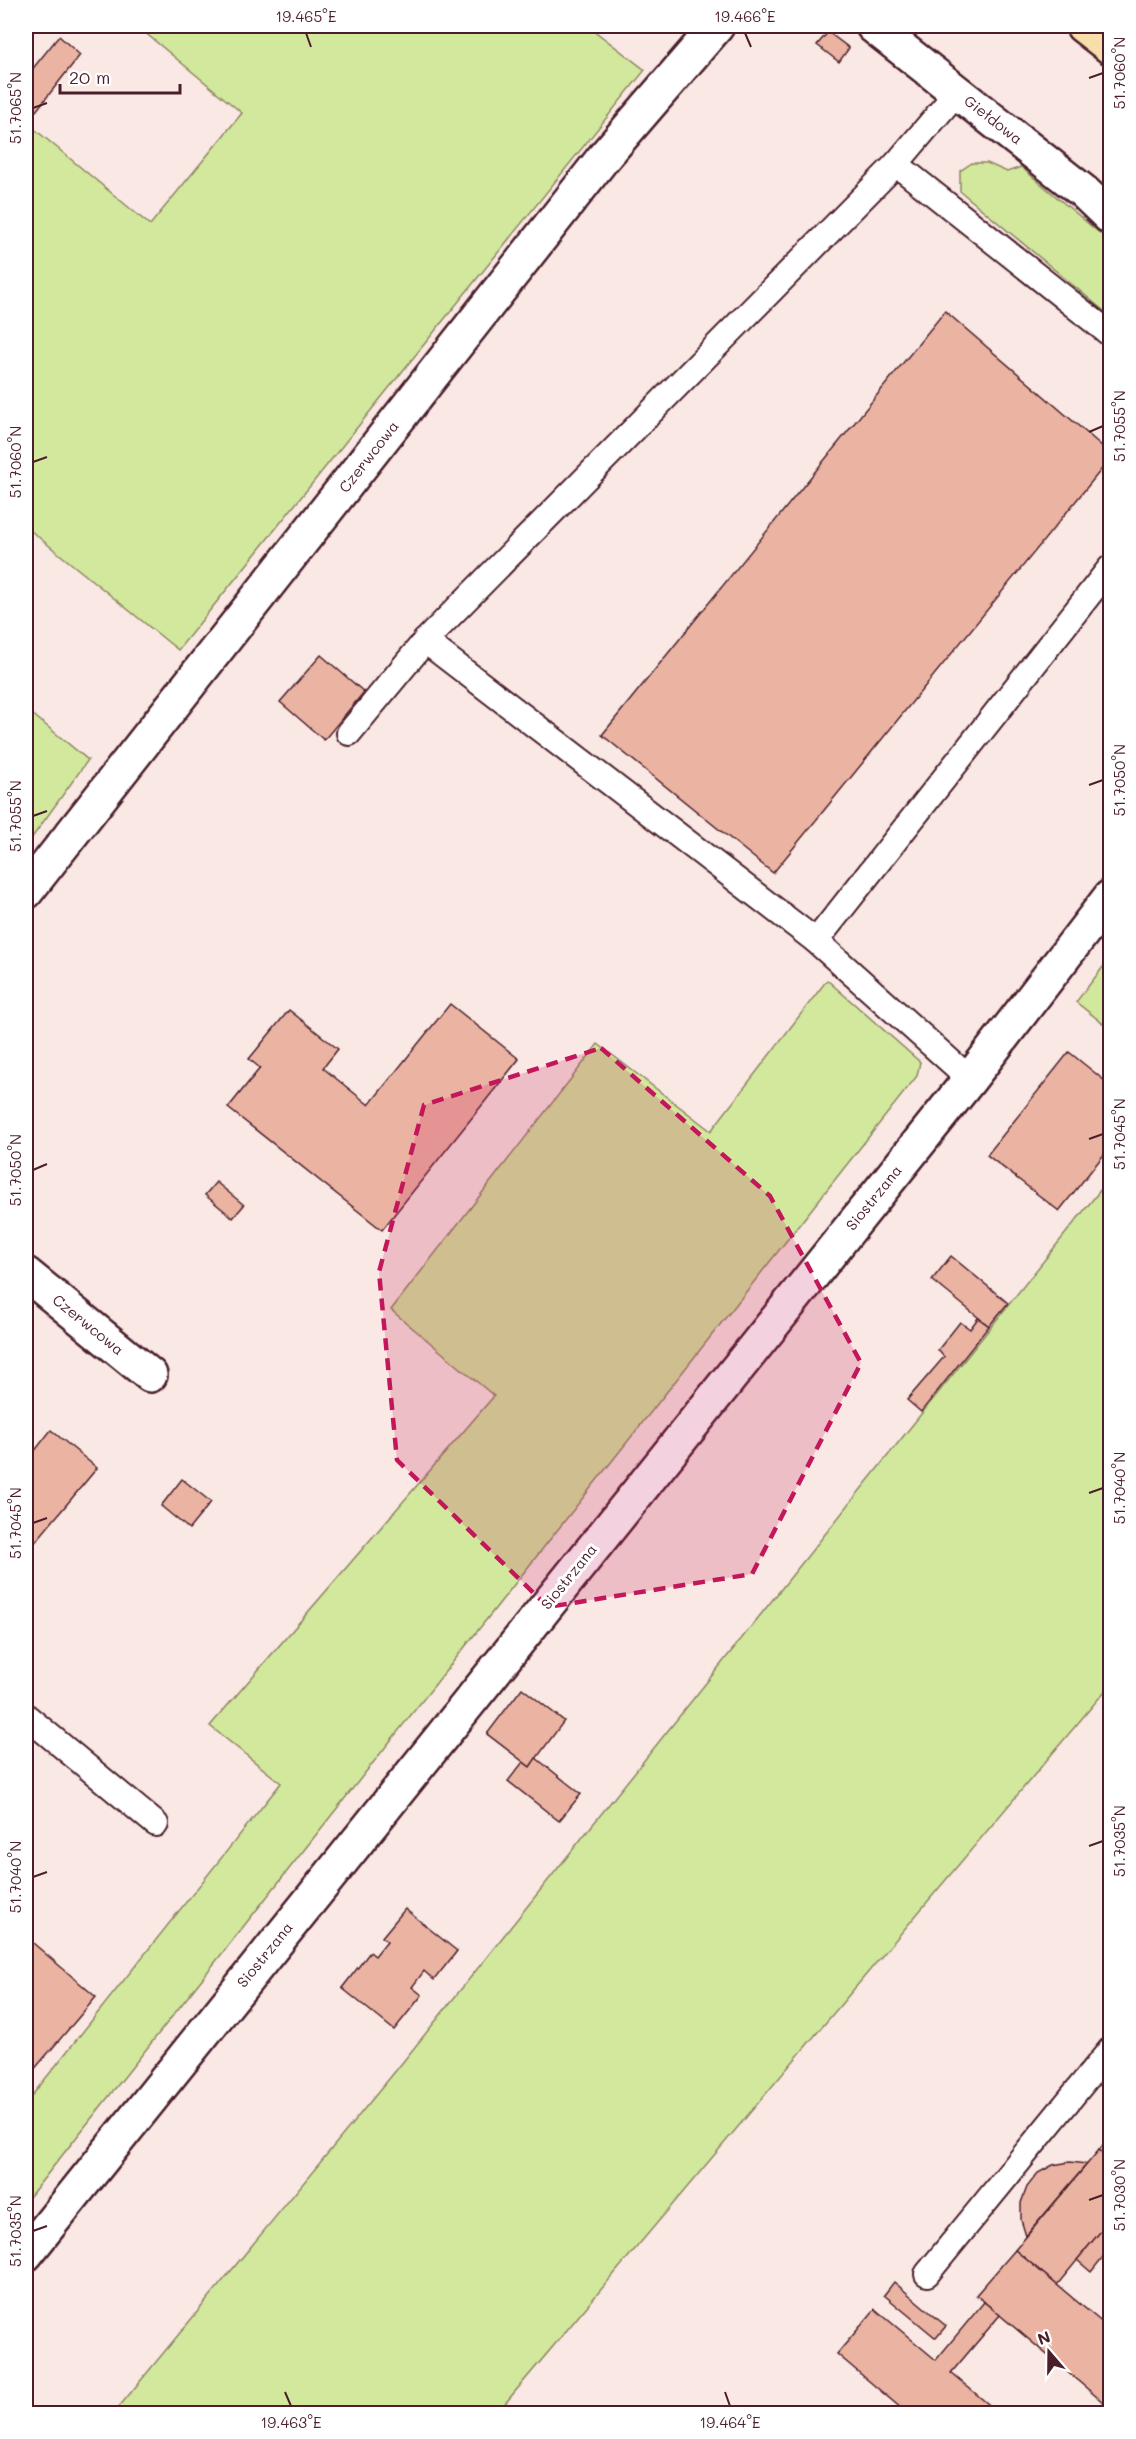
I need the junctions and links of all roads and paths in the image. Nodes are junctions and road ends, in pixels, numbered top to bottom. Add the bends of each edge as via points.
1 (717, 26) edge
2 (873, 26) edge
3 (1083, 26) edge
4 (1110, 47) edge
5 (957, 92) junction
6 (896, 164) junction
7 (1110, 217) edge
8 (1110, 334) edge
9 (1110, 568) edge
10 (425, 641) junction
11 (349, 733) dead end
12 (26, 892) edge
13 (1110, 897) edge
14 (816, 941) junction
15 (970, 1079) junction
16 (26, 1274) edge
17 (150, 1375) dead end
18 (26, 1716) edge
19 (156, 1824) dead end
20 (1110, 2050) edge
21 (26, 2254) edge
22 (927, 2274) dead end

1 - 12 street, Czerwcowa via 597,167
2 - 5 street, Giełdowa
3 - 4 main road
5 - 6 lane
5 - 7 street, Giełdowa
6 - 8 lane
6 - 10 lane
9 - 14 lane
10 - 11 lane
10 - 14 lane
13 - 15 street, Siostrzana
14 - 15 lane
15 - 21 street, Siostrzana
16 - 17 street, Czerwcowa
18 - 19 lane
20 - 22 lane

